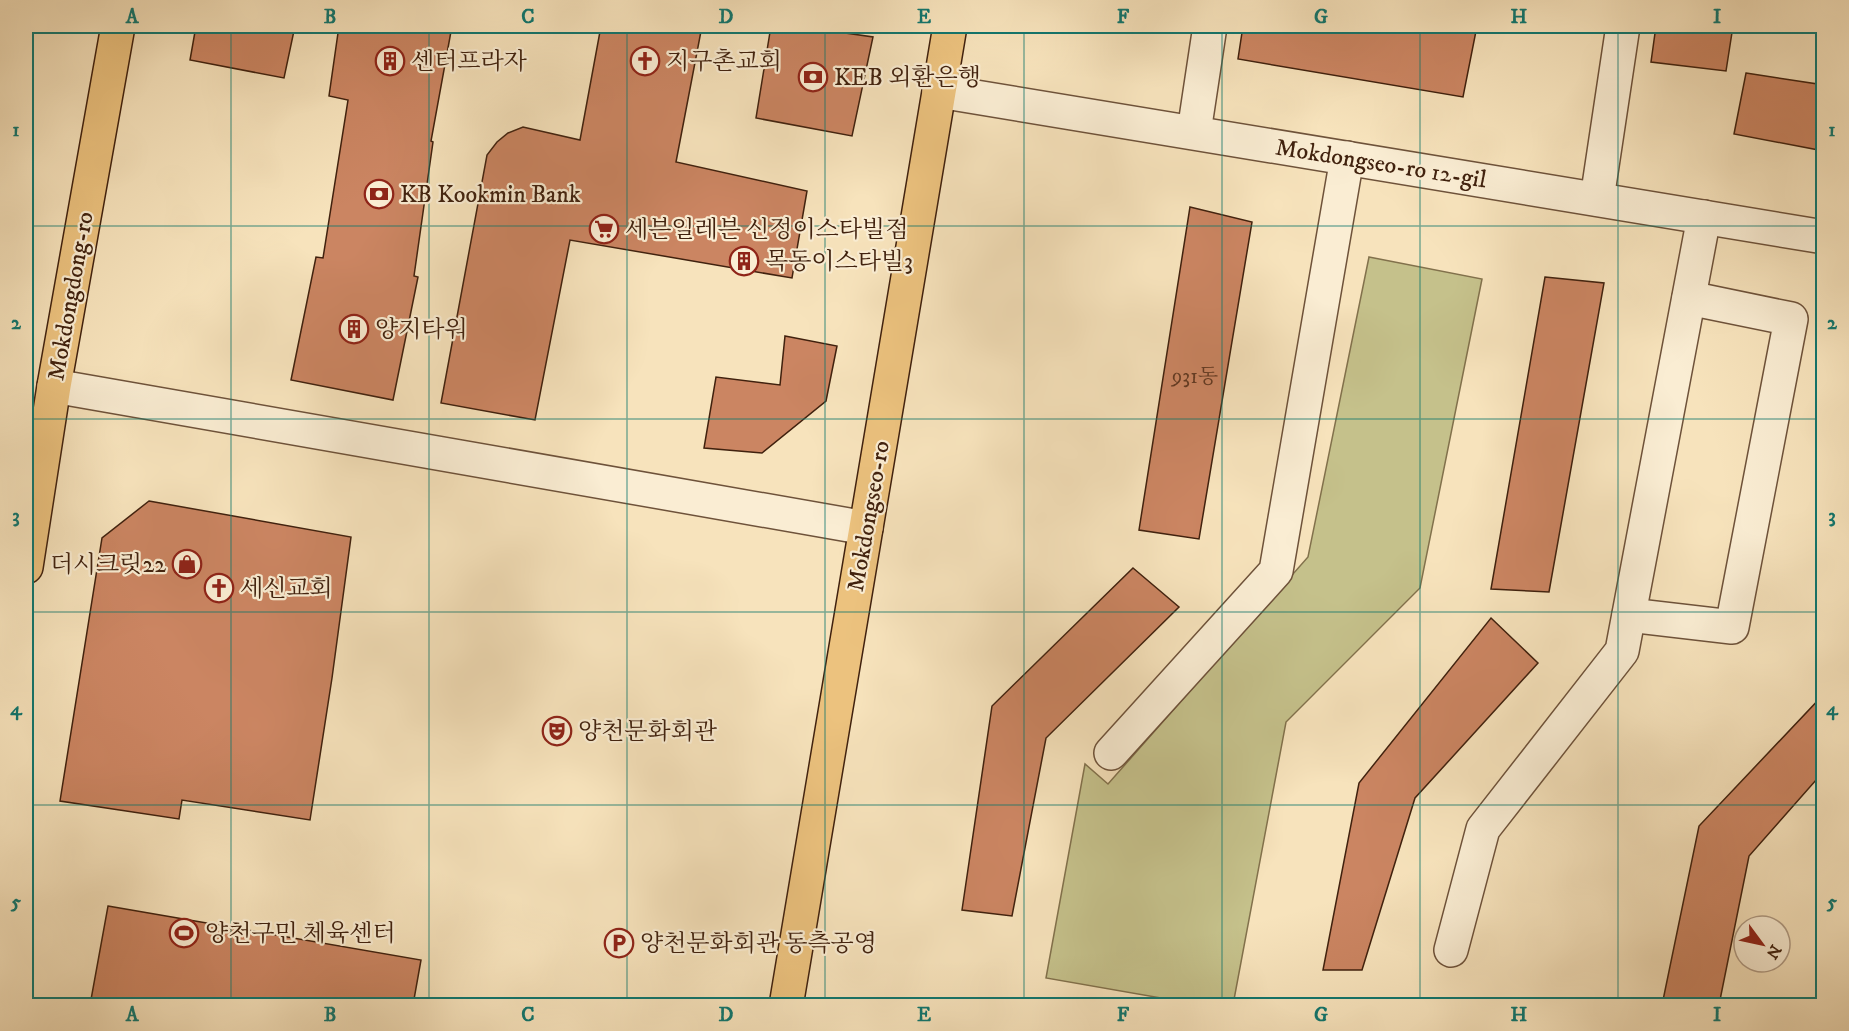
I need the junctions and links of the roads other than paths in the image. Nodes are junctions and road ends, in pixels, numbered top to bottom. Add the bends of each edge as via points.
1 (118, 26) edge
2 (950, 26) edge
3 (1209, 26) edge
4 (1623, 26) edge
5 (939, 91) junction
6 (1194, 132) junction
7 (1347, 158) junction
8 (1597, 199) junction
9 (1704, 217) junction
10 (1824, 237) edge
11 (1689, 298) junction
12 (54, 386) junction
13 (866, 528) junction
14 (26, 567) edge
15 (1629, 615) junction
16 (1111, 753) dead end
17 (1451, 950) dead end
18 (786, 1005) edge

1 - 12 main road, Mokdongdong-ro
2 - 5 main road, Mokdongseo-ro
3 - 6 street
4 - 8 street
5 - 6 street, Mokdongseo-ro 12-gil
5 - 13 main road, Mokdongseo-ro
6 - 7 street, Mokdongseo-ro 12-gil
7 - 8 street, Mokdongseo-ro 12-gil
7 - 16 street via 1276,571
8 - 9 street, Mokdongseo-ro 12-gil
9 - 10 street, Mokdongseo-ro 12-gil
9 - 11 street
11 - 15 street
11 - 15 street via 1791,319 1732,627
12 - 13 street
12 - 14 main road, Mokdongdong-ro
13 - 18 main road, Mokdongseo-ro
15 - 17 street via 1622,651 1483,829

